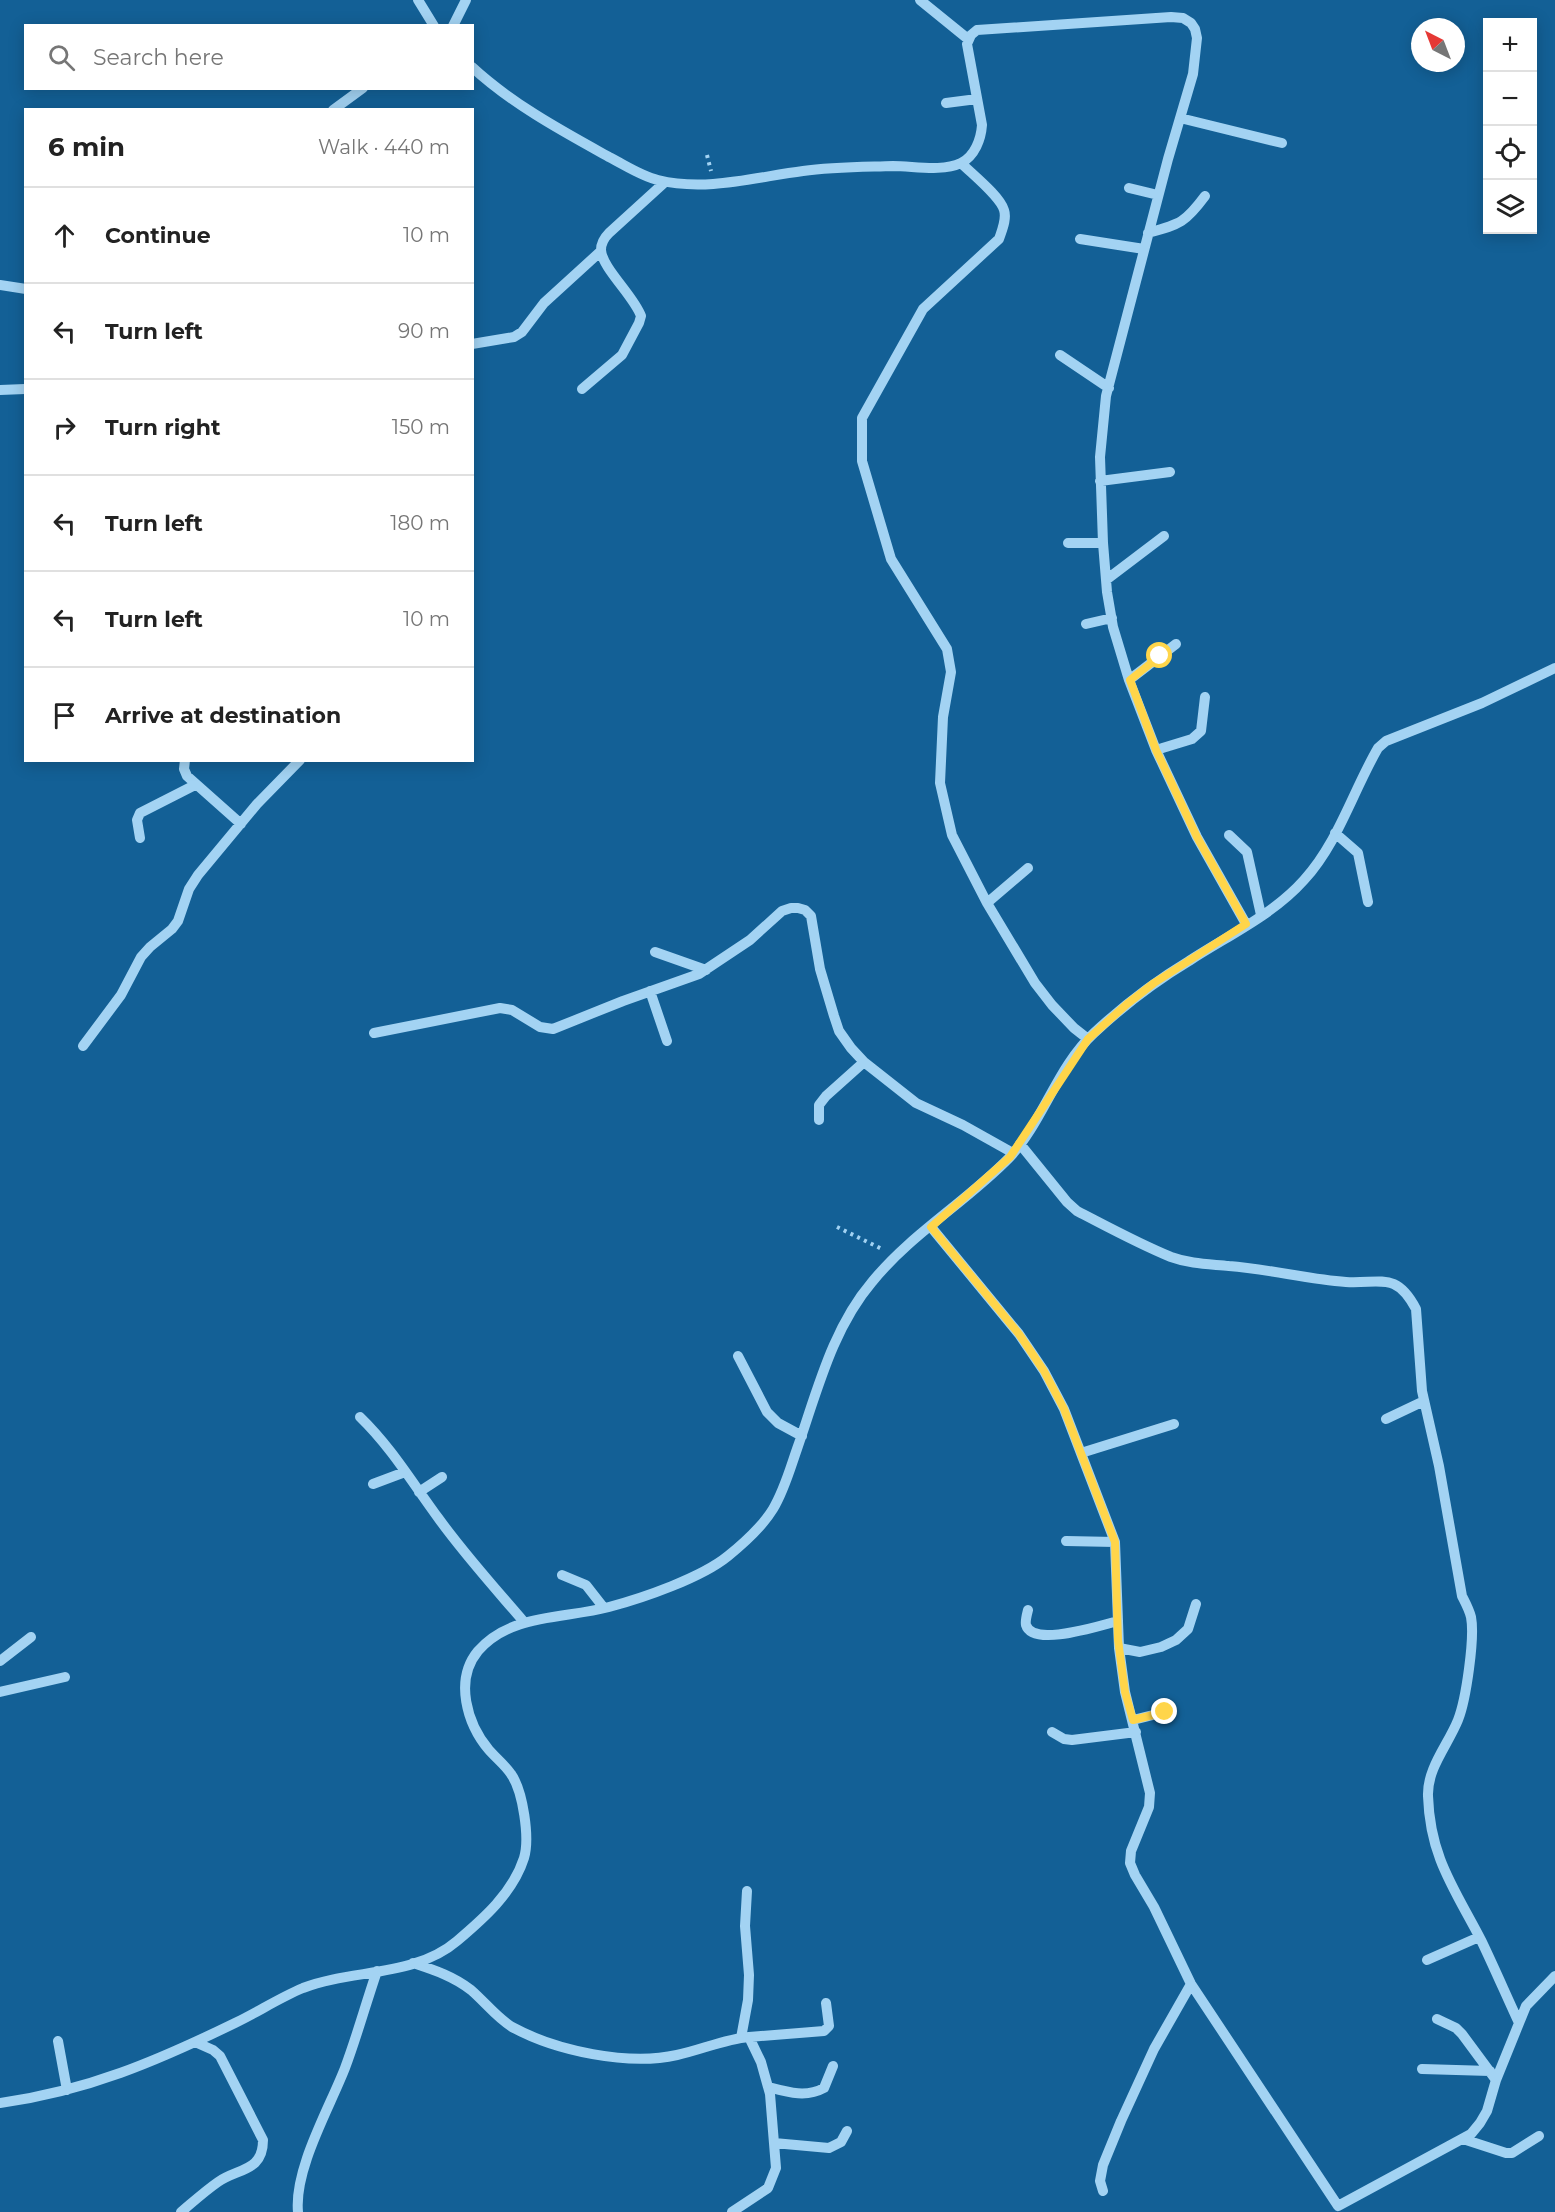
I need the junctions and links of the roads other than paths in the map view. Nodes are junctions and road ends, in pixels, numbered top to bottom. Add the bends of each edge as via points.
1 (418, 0) edge
2 (466, 0) edge
3 (920, 0) edge
4 (433, 24) edge
5 (454, 24) edge
6 (968, 39) junction
7 (474, 70) edge
8 (360, 90) edge
9 (977, 99) junction
10 (946, 102) dead end
11 (336, 108) edge
12 (1180, 118) junction
13 (1282, 143) dead end
14 (961, 163) junction
15 (665, 182) junction
16 (1129, 188) dead end
17 (1158, 195) junction
18 (1205, 196) dead end
19 (1148, 233) junction
20 (1080, 239) dead end
21 (1144, 249) junction
22 (601, 251) junction
23 (0, 285) edge
24 (24, 289) edge
25 (474, 344) edge
26 (1060, 355) dead end
27 (1109, 388) junction
28 (24, 389) edge
29 (582, 389) dead end
30 (0, 390) edge
31 (1170, 472) dead end
32 (1100, 481) junction
33 (1164, 536) dead end
34 (1068, 543) dead end
35 (1103, 543) junction
36 (1106, 580) junction
37 (1112, 618) junction
38 (1086, 624) dead end
39 (1176, 644) dead end
40 (1555, 668) edge
41 (1130, 680) junction
42 (1205, 697) dead end
43 (1156, 750) junction
44 (185, 762) edge
45 (298, 762) edge
46 (195, 785) junction
47 (241, 824) junction
48 (1335, 833) junction
49 (1229, 835) dead end
50 (140, 838) dead end
51 (1028, 868) dead end
52 (1368, 902) dead end
53 (987, 903) junction
54 (1261, 915) junction
55 (1246, 924) junction
56 (655, 951) dead end
57 (706, 970) junction
58 (650, 991) junction
59 (374, 1033) dead end
60 (1088, 1039) junction
61 (667, 1041) dead end
62 (83, 1046) dead end
63 (864, 1062) junction
64 (819, 1120) dead end
65 (1016, 1148) junction
66 (931, 1227) junction
67 (738, 1356) dead end
68 (1424, 1401) junction
69 (360, 1417) dead end
70 (1386, 1419) dead end
71 (1174, 1424) dead end
72 (802, 1436) junction
73 (1081, 1453) junction
74 (405, 1472) junction
75 (442, 1477) dead end
76 (372, 1484) dead end
77 (419, 1492) junction
78 (1066, 1541) dead end
79 (1115, 1542) junction
80 (562, 1575) dead end
81 (1196, 1604) dead end
82 (604, 1608) junction
83 (1028, 1610) dead end
84 (1118, 1621) junction
85 (524, 1622) junction
86 (31, 1637) dead end
87 (1119, 1648) junction
88 (0, 1661) edge
89 (65, 1677) dead end
90 (0, 1692) edge
91 (1165, 1712) dead end
92 (1133, 1720) junction
93 (1052, 1732) dead end
94 (1136, 1732) junction
95 (747, 1891) dead end
96 (1479, 1937) junction
97 (1427, 1960) dead end
98 (412, 1963) junction
99 (377, 1971) junction
100 (1555, 1976) edge
101 (1191, 1984) junction
102 (826, 2003) dead end
103 (1437, 2019) dead end
104 (1519, 2023) junction
105 (745, 2038) junction
106 (58, 2041) dead end
107 (195, 2042) junction
108 (833, 2066) dead end
109 (1422, 2069) dead end
110 (1493, 2075) junction
111 (768, 2086) junction
112 (67, 2090) junction
113 (0, 2103) edge
114 (847, 2131) dead end
115 (1539, 2136) dead end
116 (1463, 2139) junction
117 (774, 2143) junction
118 (1103, 2191) dead end
119 (1340, 2209) edge
120 (181, 2212) edge
121 (298, 2212) edge
122 (732, 2212) edge

1 - 4 street
2 - 5 street
3 - 6 street
6 - 9 street
6 - 12 street via 977,30 987,28 1183,18 1191,22 1197,38 1193,74
7 - 15 street via 498,90 596,149 643,175
8 - 11 street
9 - 10 street
9 - 14 street via 981,135 969,158
12 - 13 street
12 - 17 street
14 - 15 street via 806,170 714,185
14 - 53 street via 999,201 1005,211 1004,227 999,239 923,309 862,418 862,461 891,559 947,649 951,672 943,717 940,783 952,835
15 - 22 street via 609,232
16 - 17 street
17 - 19 street
18 - 19 street via 1182,223
19 - 21 street
20 - 21 street
21 - 27 street
22 - 25 street via 544,303 522,332
22 - 29 street via 641,315 622,355
23 - 24 street
26 - 27 street
27 - 32 street
28 - 30 street
31 - 32 street
32 - 35 street
33 - 36 street
34 - 35 street
35 - 36 street
36 - 37 street
37 - 38 street
37 - 41 street
39 - 41 street
40 - 48 street via 1482,703 1386,741 1372,757
41 - 43 street
42 - 43 street via 1201,731
43 - 55 street via 1197,837
44 - 46 street via 184,769
45 - 47 street
46 - 47 street
46 - 50 street via 140,813
47 - 62 street via 198,875 178,921 141,957 121,994
48 - 52 street via 1358,853
48 - 54 street via 1304,880
49 - 54 street via 1247,852
51 - 53 street
53 - 60 street via 1046,997
54 - 55 street
55 - 60 street via 1154,983
56 - 57 street
57 - 58 street
57 - 63 street via 750,940 782,911 805,910 811,916 820,969 839,1031
58 - 59 street via 553,1029 500,1008
58 - 61 street
60 - 65 street
63 - 64 street via 819,1105
63 - 65 street via 916,1102
65 - 66 street
65 - 68 street via 1077,1211 1172,1257 1204,1265 1349,1282 1374,1280 1401,1287 1416,1309
66 - 72 street via 874,1278 849,1315 831,1352
66 - 73 street via 991,1298 1044,1371
67 - 72 street via 767,1412 777,1423
68 - 70 street
68 - 96 street via 1472,1630 1458,1720 1440,1752 1428,1793 1430,1821 1445,1874
69 - 74 street
71 - 73 street
72 - 82 street via 770,1515 723,1560 680,1583
73 - 79 street
74 - 76 street
74 - 77 street
75 - 77 street
77 - 85 street
78 - 79 street
79 - 84 street
80 - 82 street via 586,1585
81 - 87 street via 1188,1629 1176,1640 1140,1652
82 - 85 street
83 - 84 street via 1026,1624 1039,1635
84 - 87 street
85 - 98 street via 506,1629 475,1654 464,1684 471,1721 515,1779 526,1840 524,1858 508,1890 486,1916 449,1948
86 - 88 street
87 - 92 street
89 - 90 street
91 - 92 street
92 - 94 street
93 - 94 street via 1072,1740
94 - 101 street via 1150,1793 1130,1863
95 - 105 street via 749,1992
96 - 97 street
96 - 104 street
98 - 99 street
98 - 105 street via 461,1983 496,2016 525,2034 579,2051 645,2058 675,2056
99 - 107 street via 306,1987
99 - 121 street via 346,2066 302,2171
100 - 104 street via 1526,2006
101 - 118 street via 1154,2049 1121,2121 1103,2165
101 - 119 street
102 - 105 street via 829,2026 824,2031
103 - 110 street via 1462,2034
104 - 110 street
105 - 111 street via 761,2062
106 - 112 street
107 - 112 street via 103,2080
107 - 120 street via 213,2050 225,2065 263,2140 263,2151 256,2162 221,2180
108 - 111 street via 824,2088 816,2092 795,2094
109 - 110 street
110 - 116 street via 1480,2123
111 - 117 street
112 - 113 street
114 - 117 street via 841,2142 829,2148
115 - 116 street via 1512,2153
116 - 119 street via 1355,2195
117 - 122 street via 776,2168 768,2188

